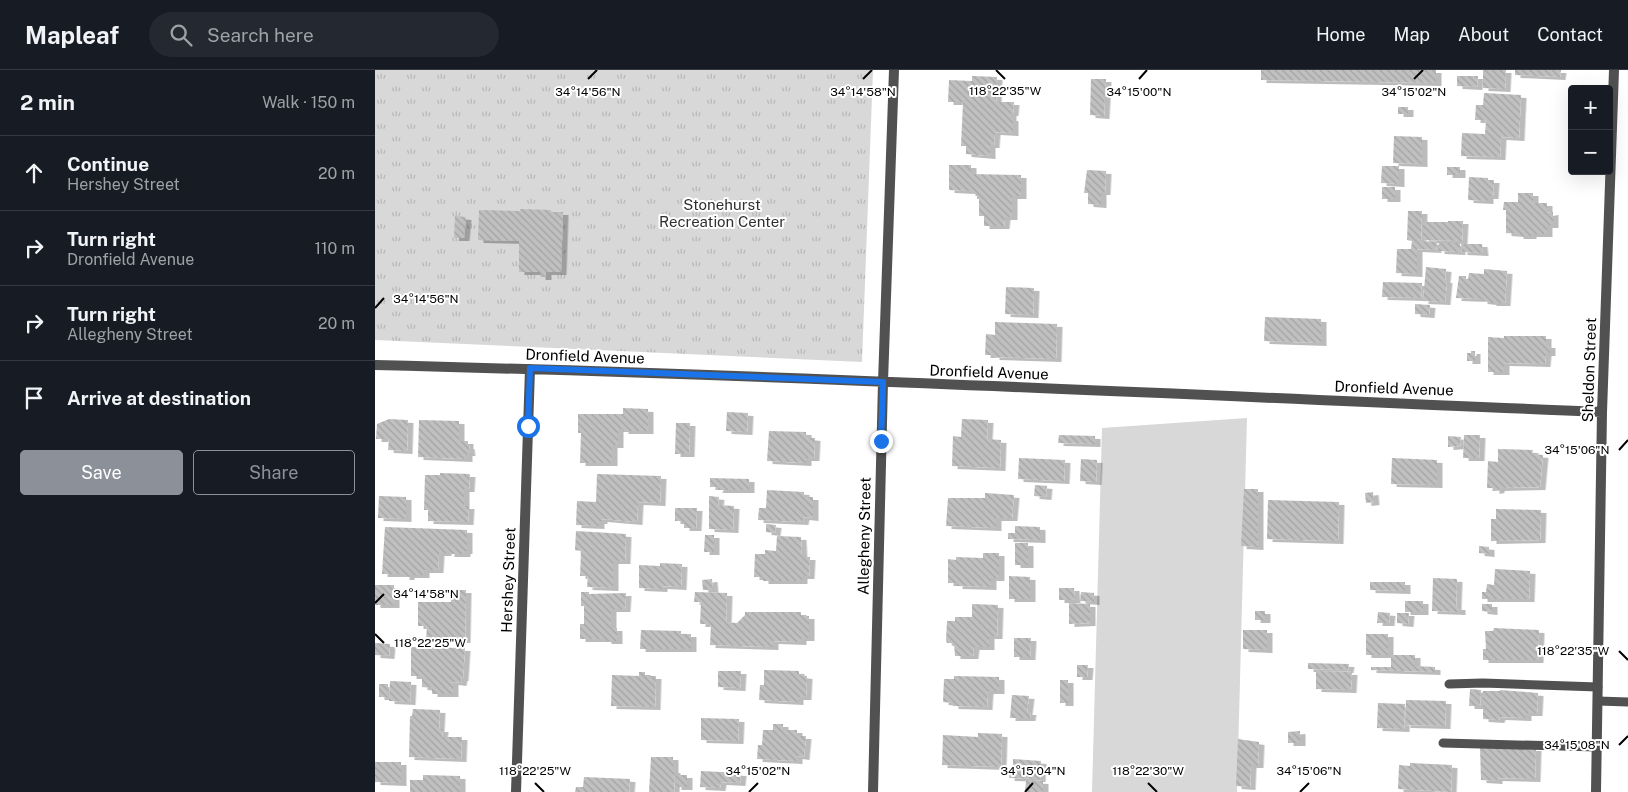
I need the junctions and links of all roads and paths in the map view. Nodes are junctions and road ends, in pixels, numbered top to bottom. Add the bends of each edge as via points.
1 (893, 70) edge
2 (1614, 70) edge
3 (375, 365) edge
4 (530, 368) junction
5 (883, 382) junction
6 (1603, 412) junction
7 (1449, 684) dead end
8 (1598, 687) junction
9 (1598, 701) junction
10 (1628, 702) edge
11 (1443, 743) dead end
12 (1597, 747) junction
13 (516, 792) edge
14 (873, 792) edge
15 (1596, 792) edge

1 - 5 street, Allegheny Street
2 - 6 street, Sheldon Street
3 - 4 street, Dronfield Avenue
4 - 5 street, Dronfield Avenue
4 - 13 street, Hershey Street
5 - 6 street, Dronfield Avenue
5 - 14 street, Allegheny Street
6 - 8 street, Sheldon Street
7 - 8 lane
8 - 9 street, Sheldon Street
9 - 10 lane
9 - 12 street, Sheldon Street
11 - 12 lane
12 - 15 street, Sheldon Street

